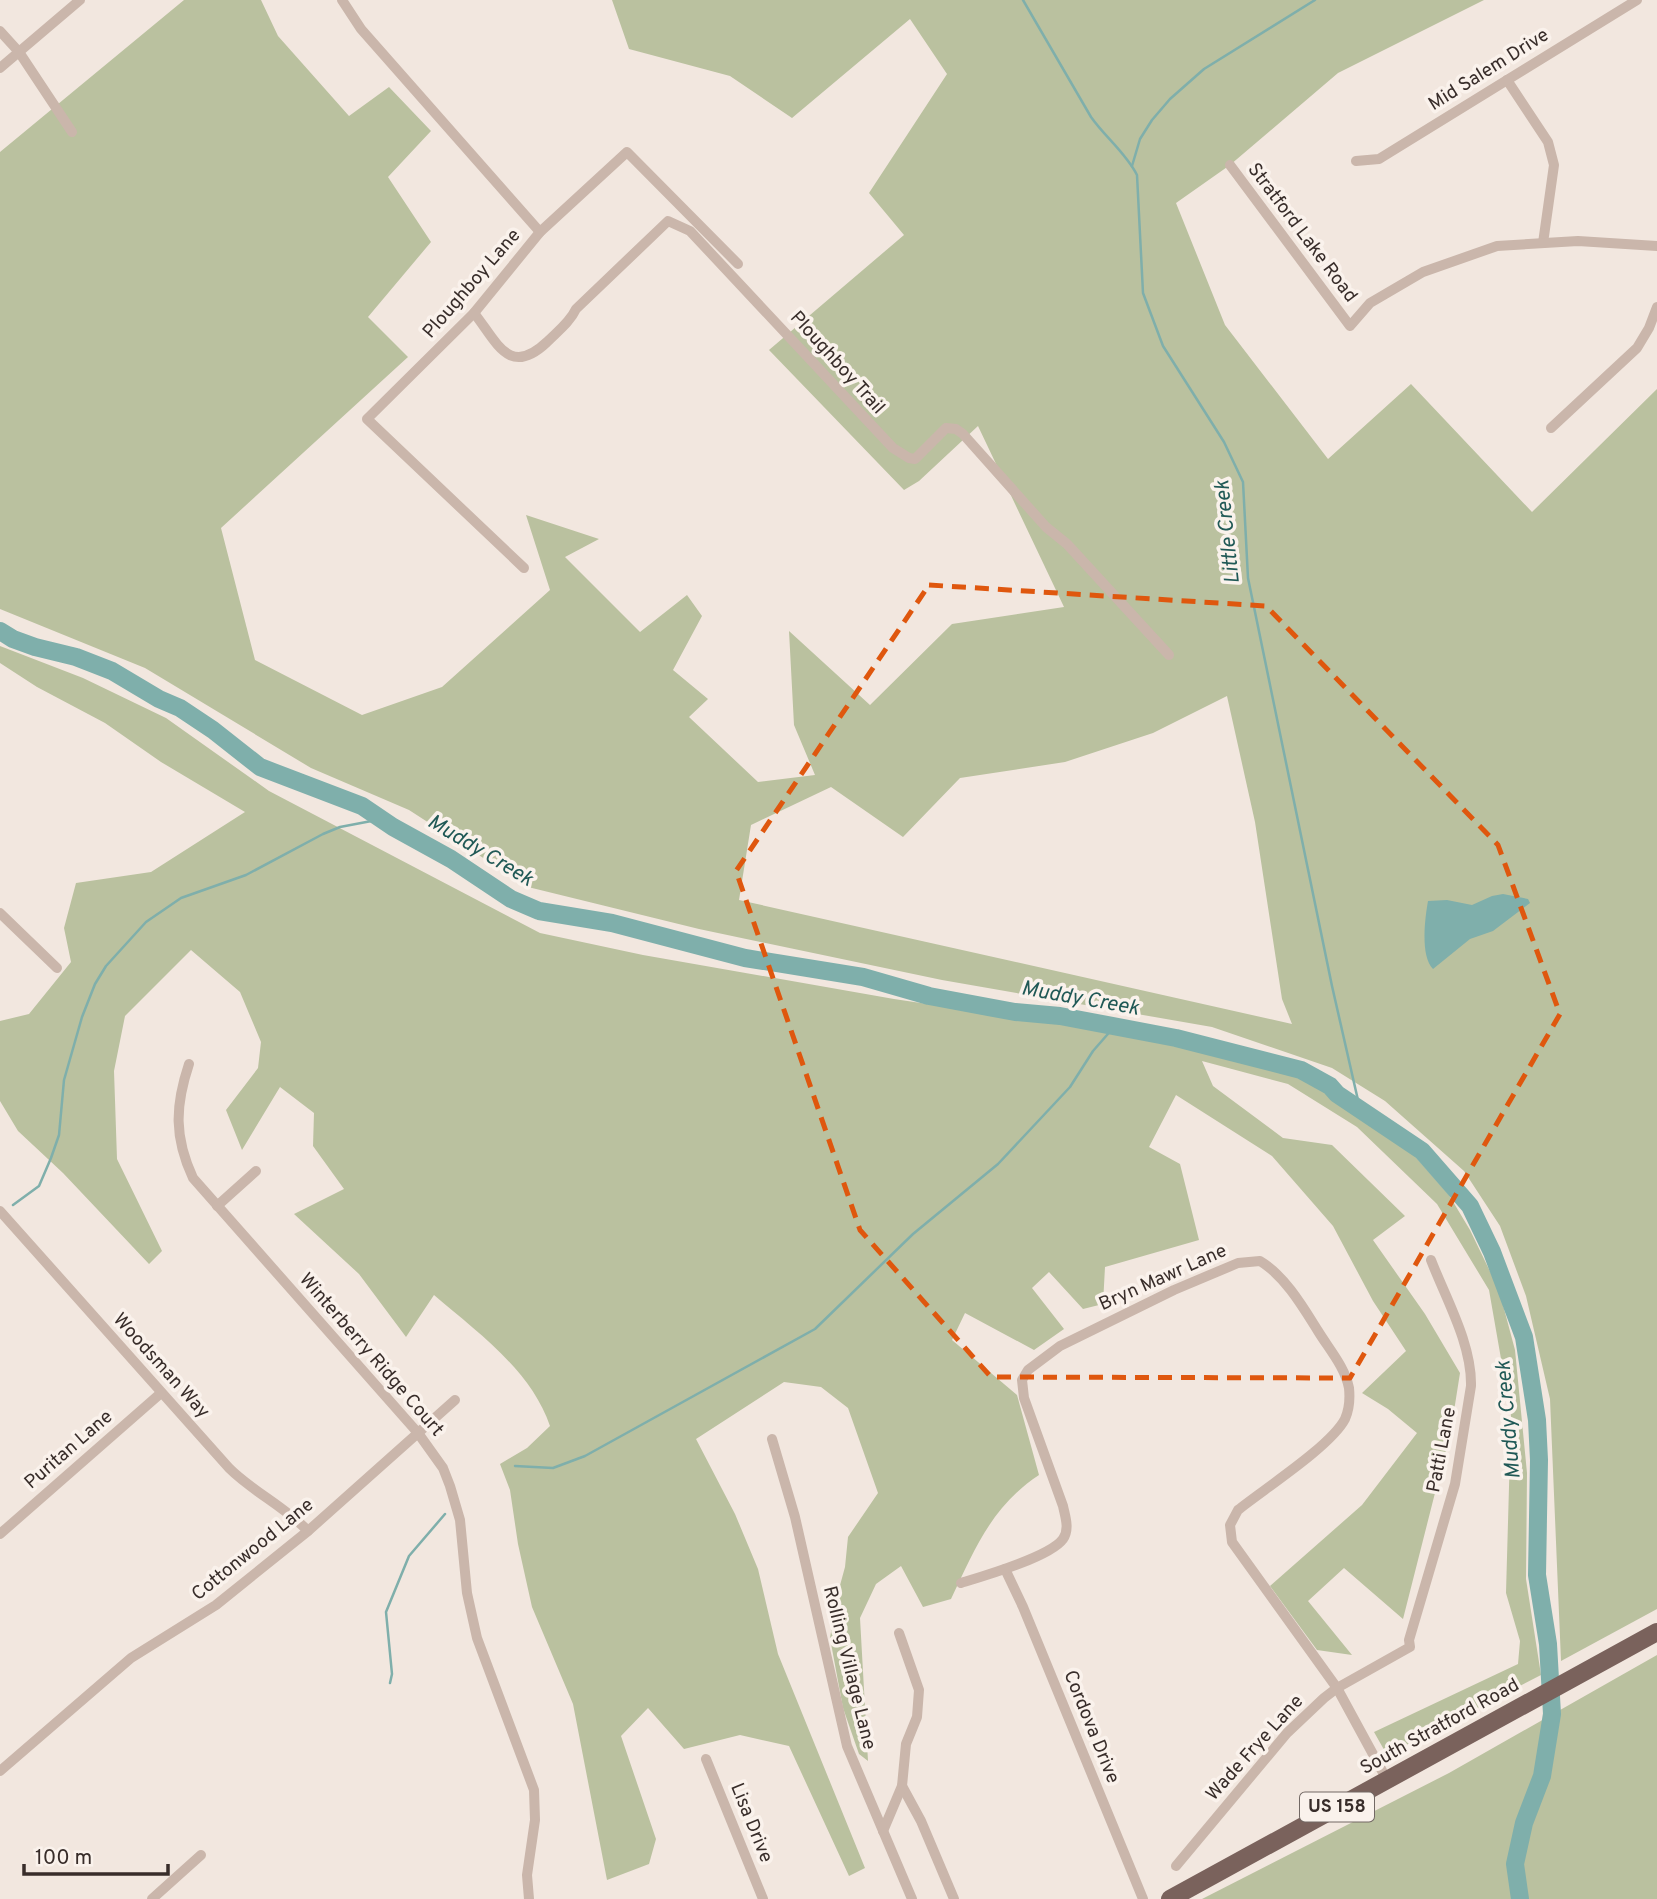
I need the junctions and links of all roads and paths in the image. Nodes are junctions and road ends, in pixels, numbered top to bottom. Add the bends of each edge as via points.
1 (80, 0) edge
2 (342, 0) edge
3 (1637, 0) edge
4 (0, 31) edge
5 (19, 52) junction
6 (0, 68) edge
7 (1507, 80) junction
8 (72, 132) dead end
9 (1356, 161) dead end
10 (1230, 166) dead end
11 (540, 232) junction
12 (1543, 243) junction
13 (1657, 246) edge
14 (738, 264) dead end
15 (1657, 307) edge
16 (474, 313) junction
17 (1551, 428) dead end
18 (524, 568) dead end
19 (1169, 655) dead end
20 (0, 913) edge
21 (57, 968) dead end
22 (189, 1064) dead end
23 (256, 1171) dead end
24 (217, 1206) junction
25 (0, 1211) edge
26 (1431, 1260) dead end
27 (161, 1393) junction
28 (456, 1400) dead end
29 (418, 1433) junction
30 (772, 1439) dead end
31 (308, 1531) junction
32 (0, 1534) edge
33 (1004, 1569) junction
34 (961, 1583) dead end
35 (1657, 1632) edge
36 (899, 1633) dead end
37 (1410, 1647) joint
38 (1336, 1688) junction
39 (706, 1759) dead end
40 (0, 1771) edge
41 (1388, 1780) junction
42 (902, 1786) junction
43 (883, 1831) junction
44 (201, 1855) dead end
45 (1176, 1866) dead end
46 (152, 1899) edge
47 (529, 1899) edge
48 (763, 1899) edge
49 (912, 1899) edge
50 (954, 1899) edge
51 (1143, 1899) edge
52 (1170, 1899) edge

1 - 5 street
2 - 11 street, Ploughboy Lane via 361,29
3 - 7 street, Mid Salem Drive
4 - 5 street
5 - 6 street
5 - 8 street
7 - 9 street, Mid Salem Drive via 1379,159
7 - 12 street via 1548,142 1554,165
10 - 12 street, Stratford Lake Road via 1350,326 1370,303 1423,272 1497,246
11 - 14 street via 627,152
11 - 16 street, Ploughboy Lane
12 - 13 street, Stratford Lake Road
15 - 17 street via 1637,348
16 - 18 street, Ploughboy Lane via 366,418
16 - 19 street, Ploughboy Trail via 506,355 521,358 533,354 668,221 682,226 893,448 915,459 946,428 963,434
20 - 21 street
22 - 24 street, Winterberry Ridge Court via 177,1113 181,1147 193,1178
23 - 24 street
24 - 29 street, Winterberry Ridge Court
25 - 27 street, Woodsman Way
26 - 37 street, Patti Lane via 1465,1348 1471,1386 1455,1485
27 - 31 street, Woodsman Way via 241,1479
27 - 32 street, Puritan Lane
28 - 29 street, Cottonwood Lane
29 - 31 street, Cottonwood Lane
29 - 47 street, Winterberry Ridge Court via 450,1486 460,1520 474,1625 534,1790
30 - 43 street, Rolling Village Lane via 795,1517 847,1746
31 - 40 street, Cottonwood Lane via 216,1605 131,1658
33 - 34 street, Bryn Mawr Lane
33 - 38 street, Bryn Mawr Lane via 1059,1542 1066,1528 1063,1506 1024,1398 1022,1380 1028,1370 1060,1346 1161,1296 1238,1263 1260,1261 1277,1274 1334,1355 1348,1384 1349,1402 1345,1420 1328,1439 1238,1510 1229,1534 1258,1582
33 - 51 street, Cordova Drive
35 - 41 main road, South Stratford Road / US 158
36 - 42 street via 919,1690
37 - 38 street, Wade Frye Lane
38 - 41 street, Bryn Mawr Lane
38 - 45 street, Wade Frye Lane via 1287,1733
39 - 48 street, Lisa Drive
41 - 52 main road, South Stratford Road / US 158
42 - 43 street
42 - 50 street
43 - 49 street, Rolling Village Lane
44 - 46 street

